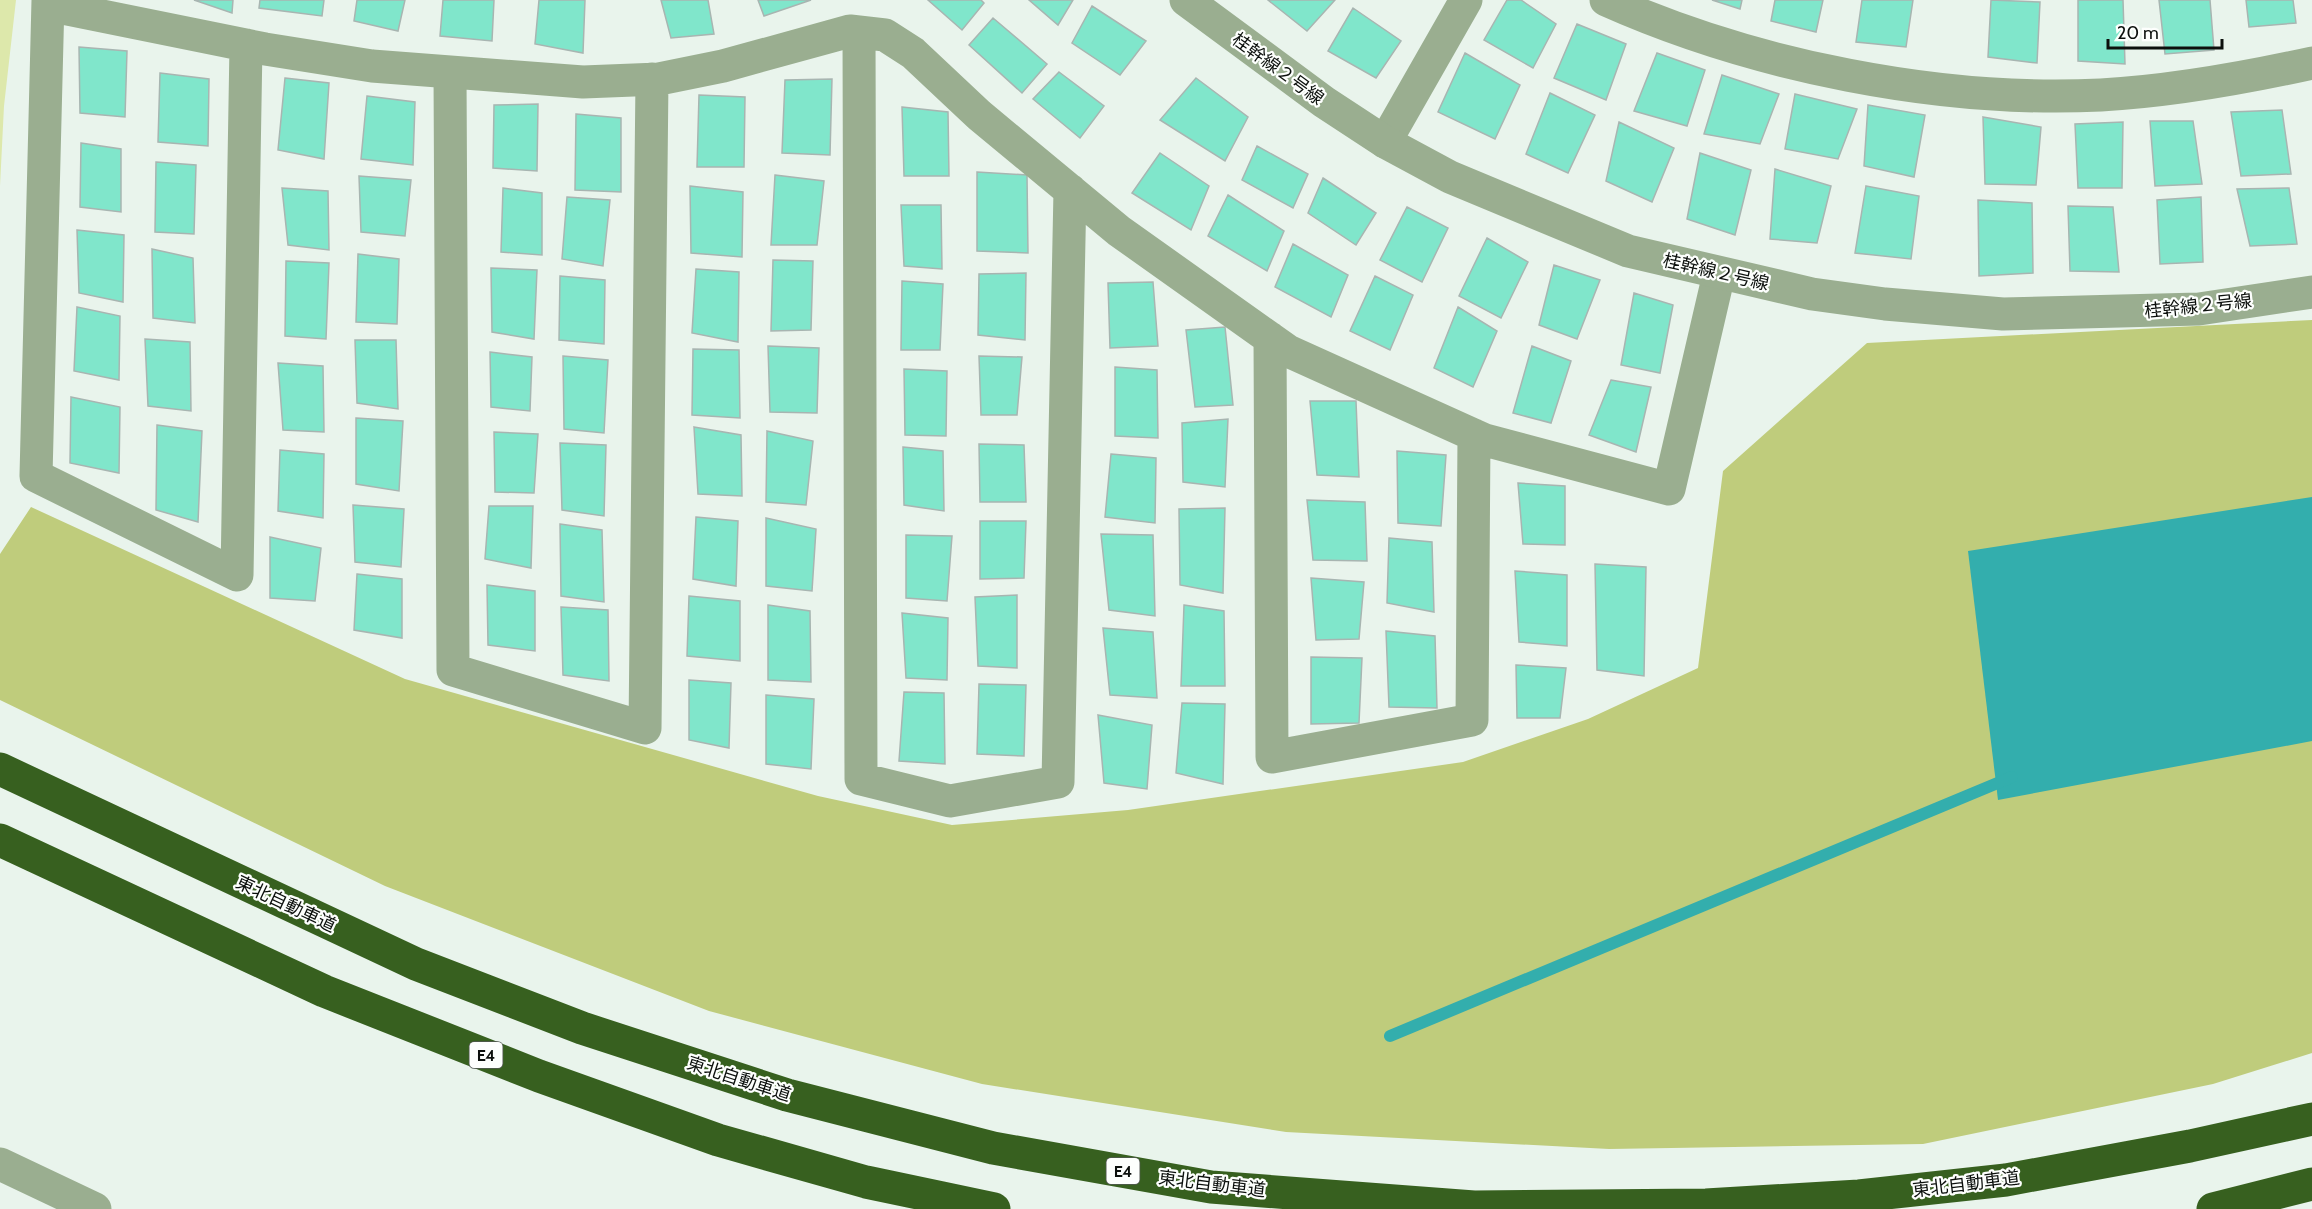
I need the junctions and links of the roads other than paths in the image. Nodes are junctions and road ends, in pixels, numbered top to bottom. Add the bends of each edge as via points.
1 (1186, 0) edge
2 (1466, 0) edge
3 (1606, 0) edge
4 (48, 2) edge
5 (859, 32) junction
6 (246, 45) junction
7 (2312, 63) edge
8 (450, 72) junction
9 (652, 79) junction
10 (1385, 142) junction
11 (1070, 190) junction
12 (1719, 274) junction
13 (2312, 292) edge
14 (1270, 338) junction
15 (1474, 435) junction
16 (0, 769) edge
17 (0, 840) edge
18 (2312, 1119) edge
19 (0, 1164) edge
20 (2312, 1184) edge
21 (95, 1209) edge
22 (994, 1209) edge
23 (2213, 1209) edge

1 - 10 street, 桂幹線２号線
2 - 10 street
3 - 7 street via 1679,29 1820,72 1961,91 2102,95
4 - 6 street
4 - 6 street via 36,476 237,575
5 - 9 street via 850,31 723,66
5 - 11 street via 885,35 913,53 979,115
5 - 11 street via 861,780 950,801 1058,782
6 - 8 street via 372,66
8 - 9 street via 584,82
8 - 9 street via 453,670 645,728
10 - 12 street, 桂幹線２号線 via 1450,177 1553,222 1628,251
11 - 14 street via 1119,231
12 - 13 street, 桂幹線２号線 via 1812,294 2003,314 2199,309
12 - 15 street via 1669,489
14 - 15 street via 1288,351
14 - 15 street via 1272,757 1473,720
16 - 18 highway, 東北自動車道 / E4 via 416,964 582,1028 787,1095 982,1145 1211,1187 1474,1208 1706,1205 1859,1196 2006,1180
17 - 22 highway, E4 via 324,991 539,1076 718,1140 866,1182
19 - 21 street
20 - 23 highway

